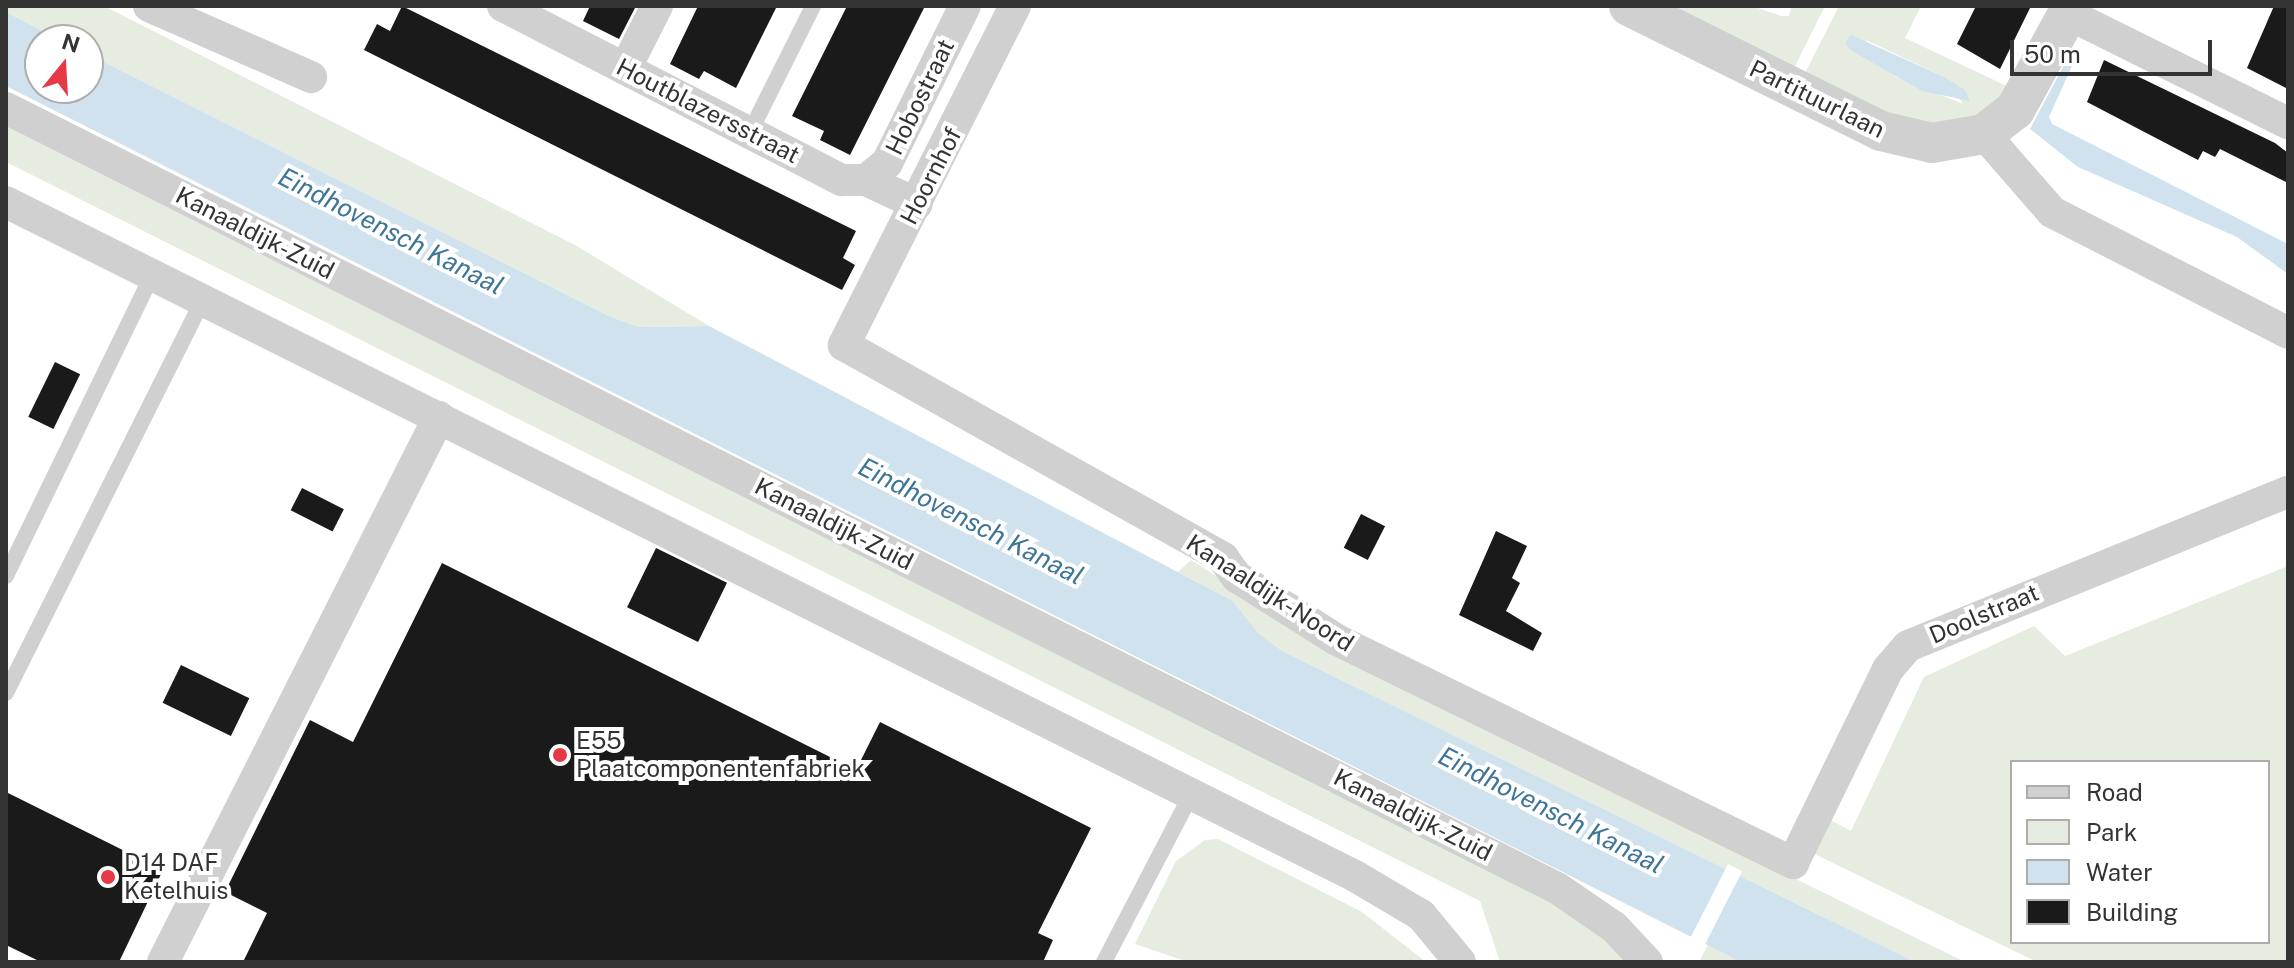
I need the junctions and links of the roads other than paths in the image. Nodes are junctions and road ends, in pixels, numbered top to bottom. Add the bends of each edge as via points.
1 (149, 6) edge
2 (657, 6) edge
3 (813, 6) edge
4 (965, 6) edge
5 (1015, 6) edge
6 (1629, 6) edge
7 (510, 8) edge
8 (2070, 10) edge
9 (625, 69) junction
10 (311, 77) dead end
11 (6, 108) edge
12 (2288, 123) edge
13 (751, 130) junction
14 (1984, 134) junction
15 (866, 180) junction
16 (6, 202) edge
17 (917, 204) junction
18 (152, 275) junction
19 (203, 300) junction
20 (2288, 333) edge
21 (844, 345) joint
22 (439, 417) junction
23 (2288, 492) edge
24 (6, 576) edge
25 (6, 693) edge
26 (1191, 795) junction
27 (1793, 863) joint
28 (163, 962) edge
29 (1104, 962) edge
30 (1460, 962) edge
31 (1647, 962) edge

1 - 10 street
2 - 9 street
3 - 13 lane
4 - 15 street, Hobostraat via 887,163
5 - 17 street, Hoornhof
6 - 14 street, Partituurlaan via 1906,141 1932,143
7 - 9 street, Houtblazersstraat
8 - 12 street
8 - 14 street via 2015,110
9 - 13 street, Houtblazersstraat
11 - 31 street, Kanaaldijk-Zuid via 1557,888 1614,927
13 - 15 street, Houtblazersstraat via 842,180
14 - 20 street via 2052,212
15 - 17 street, Houtblazersstraat
16 - 18 street
17 - 21 street, Hoornhof
18 - 19 street
18 - 24 lane
19 - 22 street
19 - 25 lane
21 - 27 street, Kanaaldijk-Noord via 1223,558 1237,577 1337,640
22 - 26 street
22 - 28 street
23 - 27 street, Doolstraat via 1908,646 1888,669
26 - 29 lane
26 - 30 street via 1400,901 1421,915

